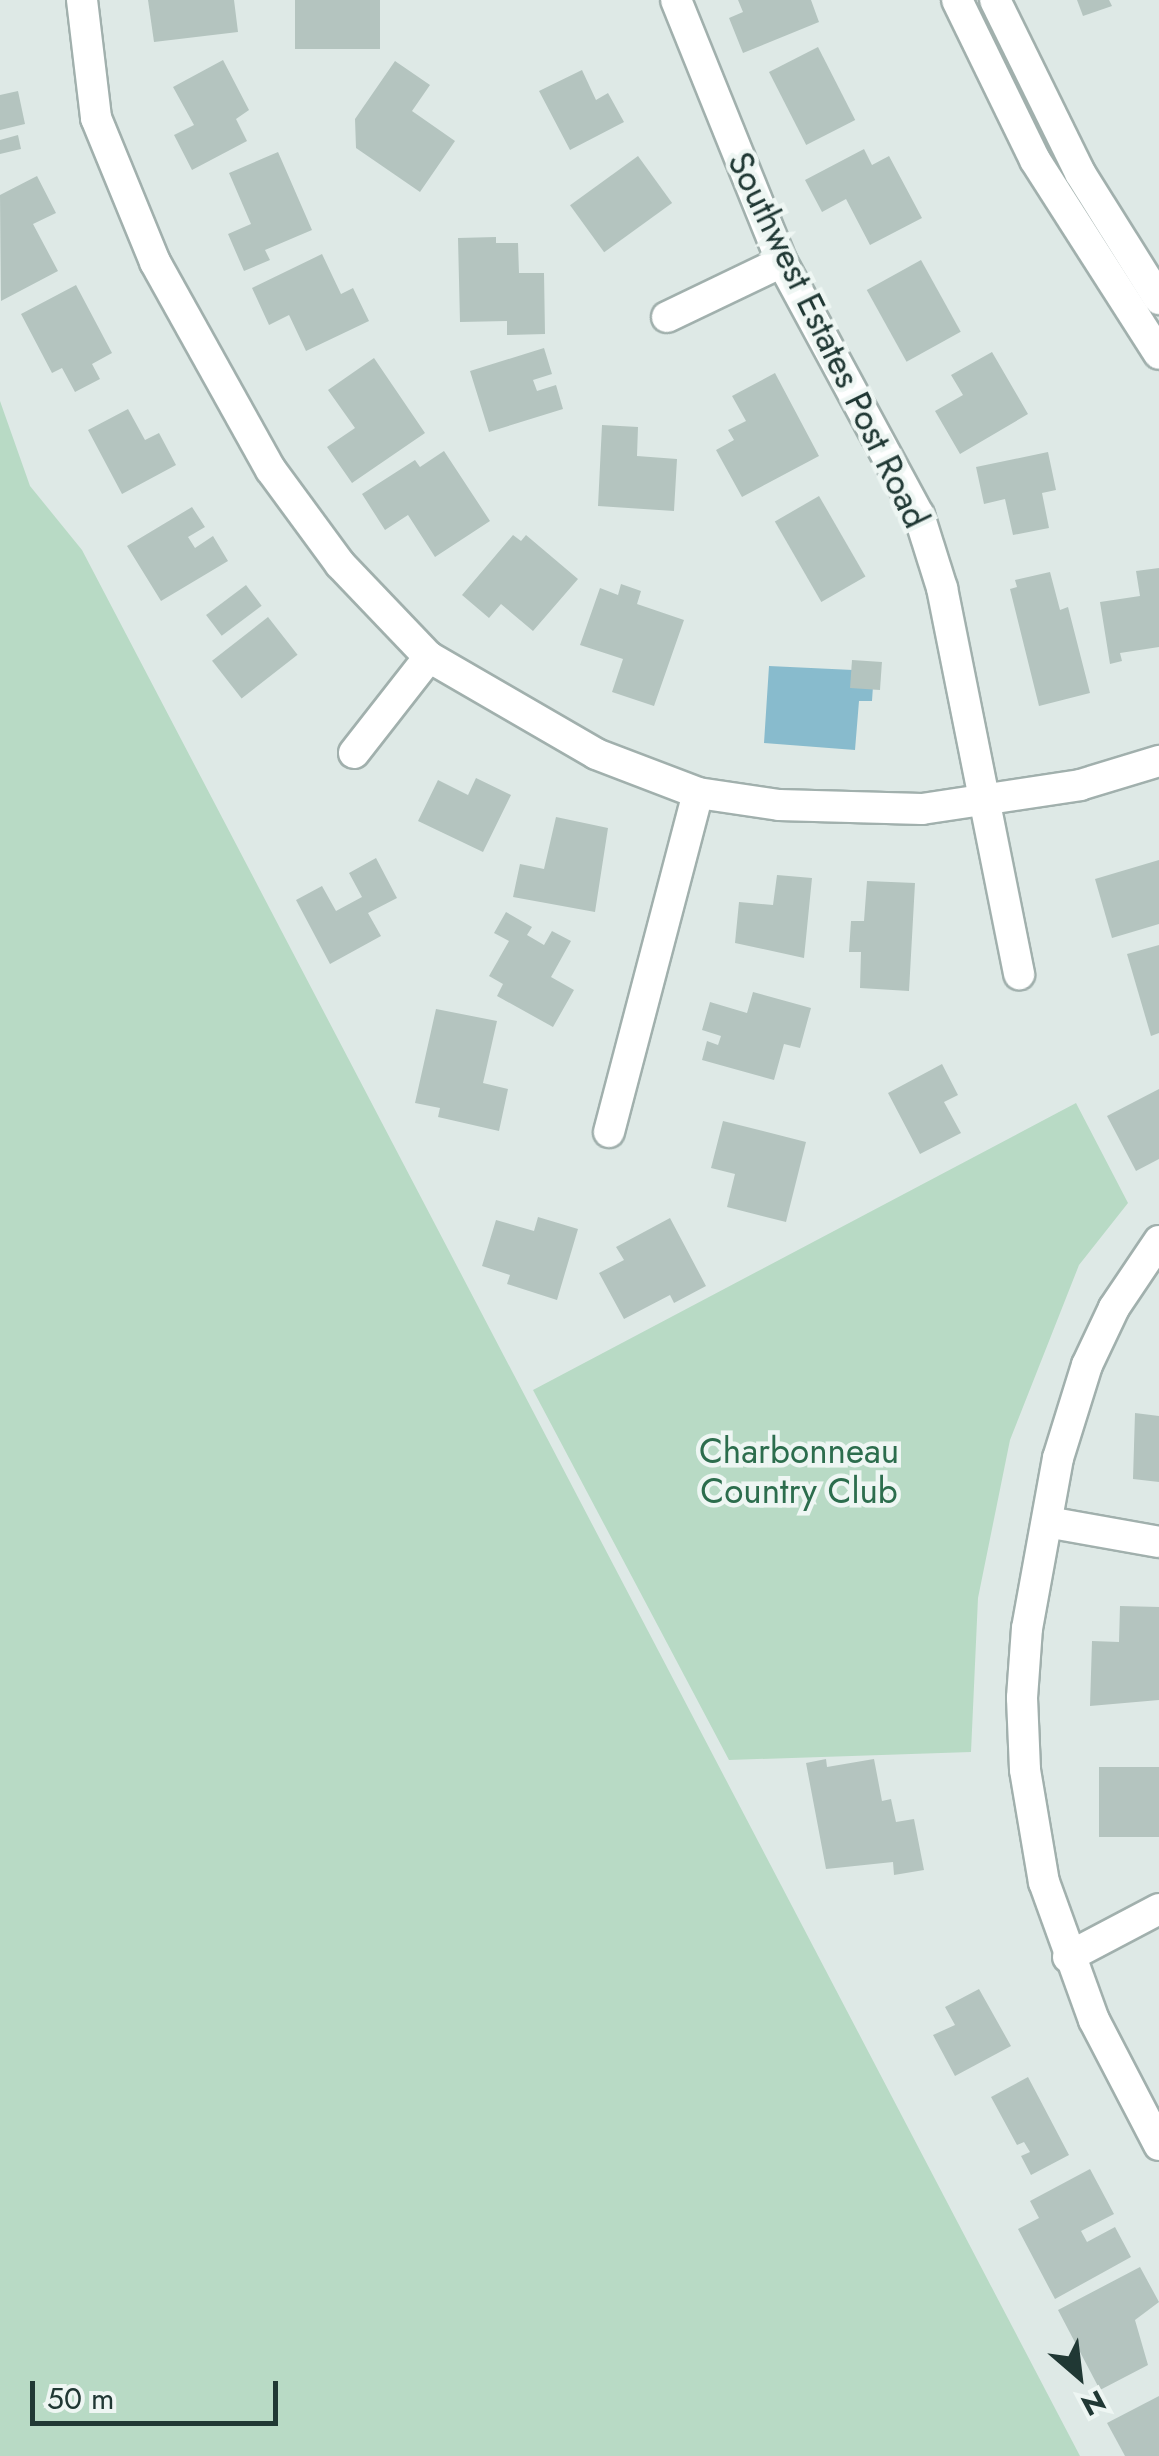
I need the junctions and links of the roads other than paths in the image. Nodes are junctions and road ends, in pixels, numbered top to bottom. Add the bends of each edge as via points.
1 (82, 0) edge
2 (676, 0) edge
3 (956, 0) edge
4 (995, 0) edge
5 (782, 262) junction
6 (1159, 299) edge
7 (667, 317) dead end
8 (1159, 354) edge
9 (429, 657) junction
10 (354, 753) dead end
11 (1159, 761) edge
12 (698, 793) junction
13 (987, 803) junction
14 (1019, 974) dead end
15 (609, 1132) dead end
16 (1159, 1241) edge
17 (1047, 1522) junction
18 (1159, 1542) edge
19 (1159, 1909) edge
20 (1068, 1956) junction
21 (1159, 2145) edge

1 - 9 street via 96,118 156,262 271,470 340,564
2 - 5 street, Southwest Estates Post Road
3 - 8 street via 1036,160
4 - 6 street via 1080,172
5 - 7 street
5 - 13 street, Southwest Estates Post Road via 919,515 942,588
9 - 10 street
9 - 12 street via 596,754
11 - 13 street
12 - 13 street via 868,810
12 - 15 street
13 - 14 street, Southwest Estates Post Road
16 - 17 street via 1087,1364 1058,1458
17 - 18 street
17 - 20 street via 1027,1628 1025,1770 1034,1844
19 - 20 street
20 - 21 street

